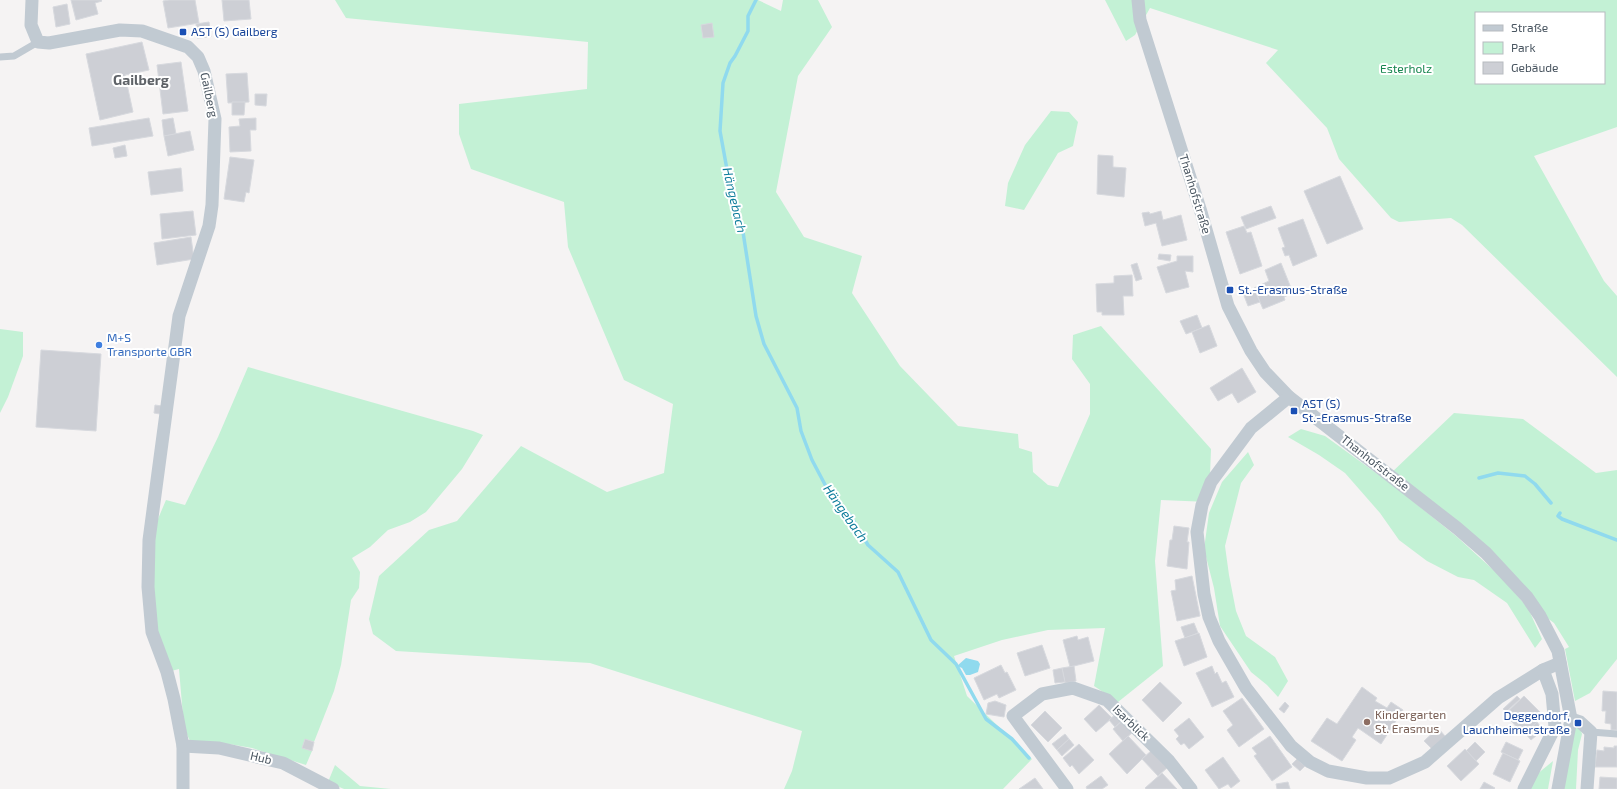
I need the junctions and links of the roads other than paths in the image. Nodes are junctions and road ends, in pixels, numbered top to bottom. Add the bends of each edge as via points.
1 (32, 0) edge
2 (1138, 0) edge
3 (38, 42) junction
4 (0, 57) edge
5 (1289, 397) junction
6 (1560, 663) junction
7 (1543, 670) junction
8 (1571, 719) junction
9 (1591, 732) junction
10 (1617, 734) edge
11 (183, 746) junction
12 (1388, 783) edge
13 (183, 789) edge
14 (333, 789) edge
15 (1067, 789) edge
16 (1191, 789) edge
17 (1524, 789) edge
18 (1558, 789) edge
19 (1587, 789) edge

1 - 3 street via 31,25
2 - 5 street, Thanhofstraße via 1140,20 1228,306 1265,372
3 - 4 lane via 14,56
3 - 11 street, Gailberg via 50,43 120,30 142,30 188,47 198,57 204,71 215,119 209,226 179,316 149,540 148,587 152,632 167,672
5 - 6 street, Thanhofstraße via 1486,553 1527,597 1540,616 1558,651
5 - 12 street via 1251,428 1211,482 1202,505 1197,532 1209,617 1235,671 1291,746 1310,762 1328,770
6 - 7 street
6 - 8 street, Thanhofstraße
7 - 12 street via 1498,698 1424,762
7 - 17 street via 1552,694 1554,727
8 - 9 street via 1580,722
8 - 18 street, Thanhofstraße
9 - 10 lane
9 - 19 street
11 - 13 street, Gailberg
11 - 14 street, Hub via 219,748 283,763
15 - 16 street, Isarblick via 1013,716 1042,694 1073,688 1107,700 1169,761

